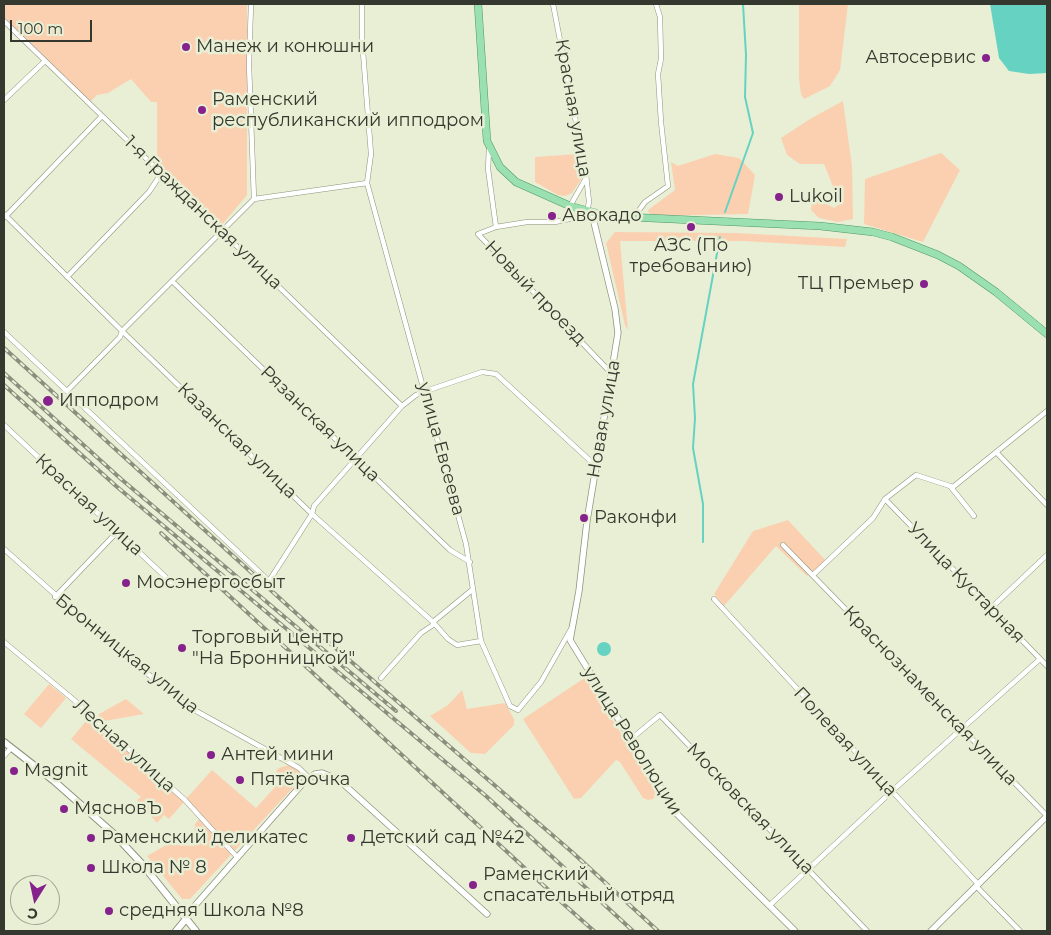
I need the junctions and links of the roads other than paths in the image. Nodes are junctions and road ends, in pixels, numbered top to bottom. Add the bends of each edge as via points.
1 (251, 4) edge
2 (362, 4) edge
3 (478, 4) edge
4 (553, 4) edge
5 (656, 4) edge
6 (4, 21) edge
7 (45, 61) junction
8 (4, 100) edge
9 (102, 116) junction
10 (489, 149) junction
11 (160, 174) junction
12 (586, 177) junction
13 (367, 183) junction
14 (254, 199) junction
15 (570, 206) junction
16 (587, 212) junction
17 (4, 216) edge
18 (633, 218) junction
19 (496, 227) junction
20 (222, 231) junction
21 (67, 277) junction
22 (173, 282) junction
23 (122, 331) junction
24 (4, 332) edge
25 (1047, 334) edge
26 (612, 374) junction
27 (68, 390) junction
28 (426, 391) junction
29 (402, 406) junction
30 (1047, 411) edge
31 (4, 425) edge
32 (996, 452) junction
33 (356, 459) junction
34 (596, 466) junction
35 (949, 486) junction
36 (885, 499) junction
37 (1047, 505) edge
38 (312, 514) junction
39 (974, 516) dead end
40 (118, 531) junction
41 (783, 546) dead end
42 (4, 549) edge
43 (1047, 555) edge
44 (470, 562) junction
45 (813, 575) junction
46 (174, 585) dead end
47 (472, 590) junction
48 (55, 596) junction
49 (714, 599) dead end
50 (990, 609) junction
51 (433, 622) junction
52 (573, 626) junction
53 (481, 641) junction
54 (4, 642) edge
55 (1040, 659) junction
56 (1047, 666) edge
57 (381, 678) dead end
58 (961, 728) junction
59 (631, 739) junction
60 (4, 742) edge
61 (10, 748) junction
62 (4, 756) edge
63 (309, 778) junction
64 (891, 792) junction
65 (1047, 816) edge
66 (238, 857) junction
67 (808, 869) junction
68 (977, 885) junction
69 (770, 905) junction
70 (487, 914) dead end
71 (186, 919) junction
72 (176, 931) edge
73 (196, 931) edge
74 (795, 931) edge
75 (866, 931) edge
76 (931, 931) edge
77 (1020, 931) edge

1 - 14 street via 249,66
2 - 13 street via 371,154
3 - 10 main road via 485,132
4 - 12 street, Красная улица
5 - 18 street via 660,17 658,74 668,186 645,202
6 - 7 street, 1-я Гражданская улица
7 - 8 street
7 - 9 street, 1-я Гражданская улица
9 - 11 street, 1-я Гражданская улица
9 - 17 street
10 - 15 main road via 500,167 516,182
10 - 19 street via 488,169
11 - 20 street, 1-я Гражданская улица
11 - 21 street via 149,192
12 - 15 street
12 - 16 street, Красная улица
13 - 14 street
13 - 28 street, улица Евсеева
14 - 20 street
15 - 16 main road
16 - 18 main road
16 - 19 street via 555,222
16 - 26 street, Новая улица via 618,326
17 - 21 street, Казанская улица
18 - 25 main road via 820,226 892,237 938,254 959,266
19 - 26 street, Новый проезд via 478,234
20 - 22 street
20 - 29 street, 1-я Гражданская улица
21 - 23 street, Казанская улица
22 - 23 street
22 - 33 street, Рязанская улица
23 - 27 street via 120,337
23 - 38 street, Казанская улица
24 - 27 street
26 - 34 street, Новая улица
27 - 38 street via 269,581
28 - 29 street
28 - 34 street via 482,372 496,374
28 - 44 street, улица Евсеева
29 - 33 street
30 - 32 street
31 - 40 street, Красная улица
32 - 35 street via 953,487
32 - 37 street
33 - 38 street via 314,506
33 - 44 street, Рязанская улица via 452,552
34 - 52 street, Новая улица
35 - 36 street via 916,475
35 - 39 street
36 - 45 street via 873,518
36 - 50 street, Улица Кустарная
38 - 51 street, Казанская улица
40 - 46 street, Красная улица
40 - 48 street
41 - 45 street, Краснознаменская улица
42 - 48 street, Бронницкая улица
43 - 50 street
44 - 47 street, улица Евсеева
45 - 58 street, Краснознаменская улица
47 - 51 street
47 - 53 street, улица Евсеева
48 - 63 street, Бронницкая улица via 189,706 299,768
49 - 64 street, Полевая улица
50 - 55 street, Улица Кустарная
51 - 53 street, Казанская улица via 455,645
51 - 57 street via 433,626 421,633
52 - 53 street, улица Евсеева via 541,682 518,710 510,706
52 - 59 street, улица Революции via 572,643
54 - 66 street, Лесная улица via 185,800
55 - 56 street, Улица Кустарная
55 - 58 street via 965,728
58 - 64 street
58 - 65 street, Краснознаменская улица
59 - 67 street, Московская улица via 660,715
59 - 69 street, улица Революции via 676,813
60 - 61 main road
61 - 62 street
61 - 71 main road via 114,834
63 - 66 street
63 - 70 street via 319,773 338,779
64 - 67 street
64 - 68 street, Полевая улица
65 - 68 street
66 - 71 street
67 - 69 street
67 - 75 street, Московская улица
68 - 76 street
68 - 77 street, Полевая улица
69 - 74 street, улица Революции
71 - 72 main road
71 - 73 main road

